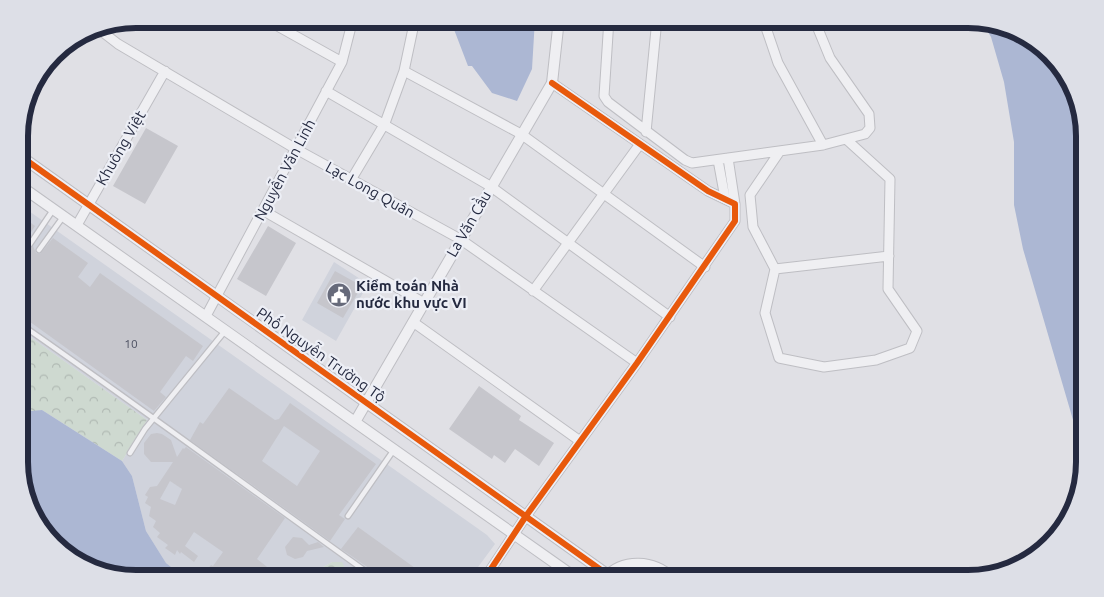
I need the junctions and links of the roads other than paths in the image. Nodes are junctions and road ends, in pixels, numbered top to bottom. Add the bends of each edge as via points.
1 (282, 28) edge
2 (351, 28) edge
3 (413, 28) edge
4 (558, 28) edge
5 (608, 28) edge
6 (657, 28) edge
7 (766, 28) edge
8 (818, 28) edge
9 (103, 32) edge
10 (342, 62) junction
11 (165, 71) junction
12 (404, 71) junction
13 (552, 83) junction
14 (326, 91) junction
15 (385, 123) junction
16 (646, 132) junction
17 (522, 134) junction
18 (847, 140) junction
19 (640, 144) junction
20 (823, 144) junction
21 (296, 149) junction
22 (780, 151) junction
23 (723, 159) junction
24 (28, 161) edge
25 (351, 180) junction
26 (490, 186) junction
27 (28, 190) edge
28 (604, 194) junction
29 (724, 198) junction
30 (89, 204) junction
31 (735, 204) junction
32 (54, 209) junction
33 (264, 211) junction
34 (64, 216) junction
35 (77, 225) junction
36 (460, 239) junction
37 (568, 243) junction
38 (30, 244) dead end
39 (39, 250) dead end
40 (889, 256) junction
41 (705, 267) junction
42 (775, 269) junction
43 (533, 291) junction
44 (218, 296) junction
45 (424, 303) junction
46 (206, 316) junction
47 (670, 317) junction
48 (413, 322) junction
49 (28, 329) edge
50 (226, 330) junction
51 (637, 363) junction
52 (367, 403) junction
53 (154, 418) junction
54 (355, 422) junction
55 (580, 441) junction
56 (394, 449) junction
57 (130, 453) dead end
58 (348, 516) dead end
59 (526, 516) junction
60 (515, 535) junction
61 (564, 569) edge
62 (598, 569) edge
63 (616, 569) edge
64 (661, 569) edge
65 (364, 570) edge
66 (491, 570) edge

1 - 10 street
2 - 10 street, Nguyễn Văn Linh
3 - 12 street
4 - 13 street, La Văn Cầu
5 - 16 street via 604,96
6 - 16 street
7 - 20 street via 778,63
8 - 18 street via 830,58 871,121 865,134
9 - 11 street, Lạc Long Quân
10 - 14 street, Nguyễn Văn Linh
11 - 21 street, Lạc Long Quân
11 - 30 street, Khuông Việt
12 - 15 street
12 - 17 street
13 - 17 street, La Văn Cầu
13 - 19 street
14 - 15 street
14 - 21 street, Nguyễn Văn Linh
15 - 25 street
15 - 26 street
16 - 23 street via 692,163
17 - 26 street, La Văn Cầu
17 - 28 street
18 - 20 street
18 - 40 street via 890,179
19 - 28 street
19 - 29 street via 708,191
20 - 22 street
21 - 25 street, Lạc Long Quân
21 - 33 street, Nguyễn Văn Linh
22 - 23 street
22 - 42 street via 750,195 754,227
23 - 29 street
23 - 31 street
24 - 30 street, Phố Nguyễn Trường Tộ
25 - 36 street, Lạc Long Quân
26 - 36 street, La Văn Cầu
26 - 37 street
27 - 32 street
28 - 37 street
28 - 41 street
29 - 31 street
30 - 35 street, Khuông Việt
30 - 44 street, Phố Nguyễn Trường Tộ
31 - 41 street via 735,220
32 - 34 street
32 - 38 lane
33 - 44 street, Nguyễn Văn Linh
33 - 45 street
34 - 35 street
34 - 39 lane
35 - 46 street
36 - 43 street, Lạc Long Quân
36 - 45 street, La Văn Cầu
37 - 43 street
37 - 47 street
40 - 42 street
40 - 42 street via 888,289 916,331 910,348 876,360 824,367 779,358 765,313
41 - 47 street
43 - 51 street, Lạc Long Quân
44 - 46 street, Nguyễn Văn Linh
44 - 52 street, Phố Nguyễn Trường Tộ
45 - 48 street, La Văn Cầu
46 - 50 street
47 - 51 street
48 - 52 street, La Văn Cầu
48 - 55 street
49 - 53 lane
50 - 53 lane
50 - 54 street
51 - 55 street
52 - 54 street, La Văn Cầu
52 - 59 street, Phố Nguyễn Trường Tộ
53 - 57 lane
53 - 65 lane
54 - 56 street
55 - 59 street
56 - 58 lane
56 - 60 street
59 - 60 street
59 - 62 street, Phố Nguyễn Trường Tộ
60 - 61 street
60 - 66 street
63 - 64 street via 636,563

